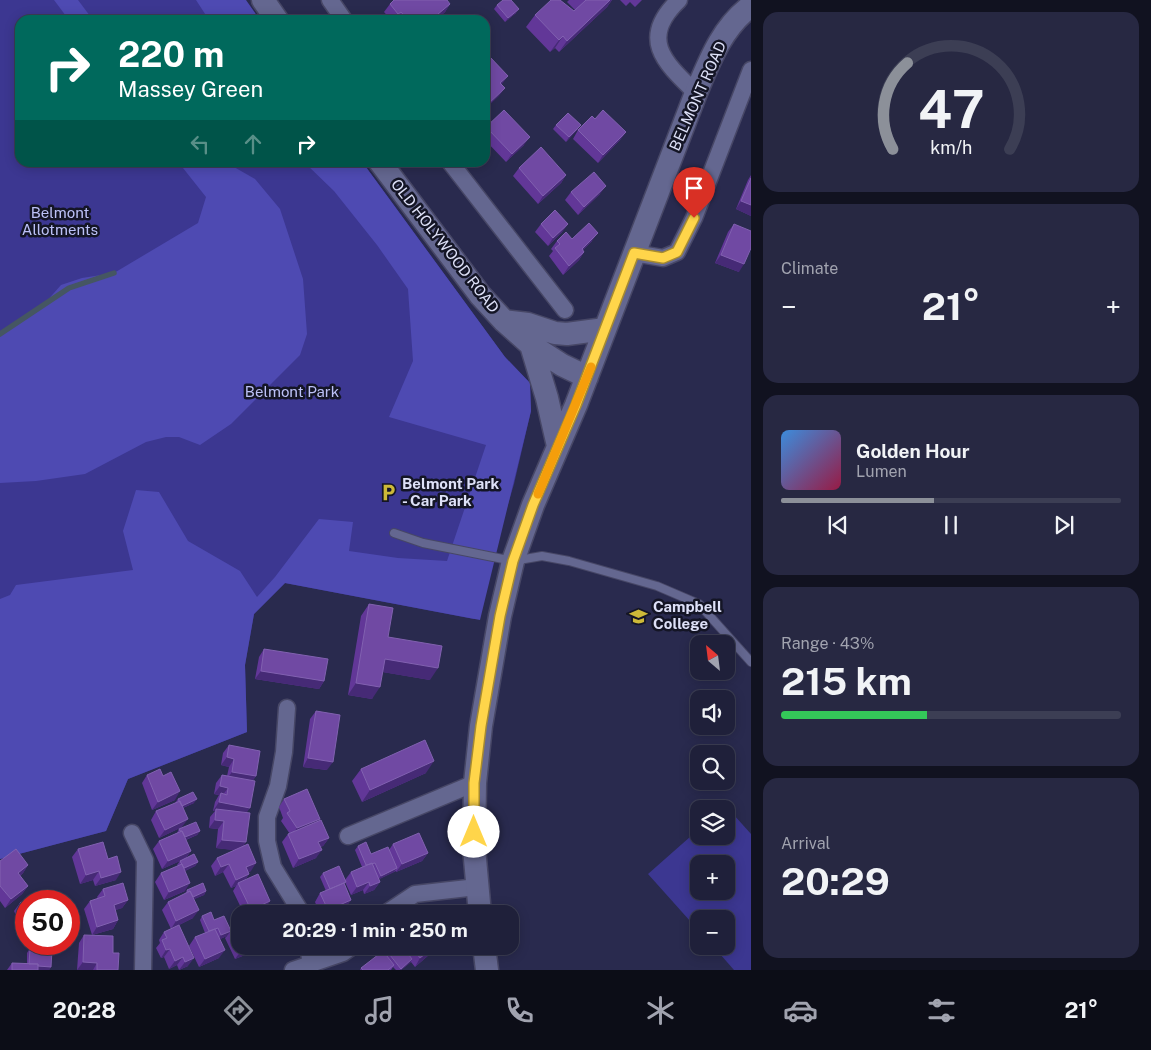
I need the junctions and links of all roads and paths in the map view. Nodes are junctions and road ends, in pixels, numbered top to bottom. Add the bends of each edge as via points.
1 (262, 0) edge
2 (330, 0) edge
3 (679, 0) edge
4 (744, 7) edge
5 (273, 15) edge
6 (340, 15) edge
7 (751, 70) edge
8 (696, 93) junction
9 (384, 167) edge
10 (454, 167) edge
11 (634, 253) junction
12 (565, 310) dead end
13 (504, 322) junction
14 (605, 329) junction
15 (531, 345) junction
16 (587, 377) junction
17 (558, 446) junction
18 (394, 533) dead end
19 (513, 561) junction
20 (751, 662) edge
21 (287, 708) dead end
22 (474, 783) junction
23 (132, 834) dead end
24 (348, 836) dead end
25 (477, 887) junction
26 (296, 905) edge
27 (398, 905) edge
28 (479, 905) edge
29 (309, 955) edge
30 (338, 955) edge
31 (485, 955) edge
32 (311, 965) junction
33 (143, 970) edge
34 (293, 970) edge
35 (487, 970) edge

1 - 5 main road
2 - 6 street
3 - 8 street via 663,19 659,49 668,65
4 - 8 main road, BELMONT ROAD via 711,58
7 - 11 street via 694,218 677,252 663,258
8 - 11 main road, BELMONT ROAD
9 - 13 main road, OLD HOLYWOOD ROAD
10 - 12 street
11 - 14 main road, BELMONT ROAD
13 - 14 main road via 528,324 566,334
13 - 15 main road, OLD HOLYWOOD ROAD
14 - 16 main road, BELMONT ROAD
15 - 16 main road, OLD HOLYWOOD ROAD
15 - 17 main road
16 - 17 main road, BELMONT ROAD
17 - 19 main road, BELMONT ROAD
18 - 19 lane via 423,543
19 - 20 lane via 542,556 568,561 666,590 699,604
19 - 22 main road, BELMONT ROAD via 481,726
21 - 26 street via 284,752 278,786 267,817 267,841 273,867
22 - 24 street
22 - 25 main road, BELMONT ROAD
23 - 33 street via 145,860
25 - 27 street via 415,894
25 - 28 main road, BELMONT ROAD
29 - 32 street
30 - 32 street
31 - 35 main road
32 - 34 street

